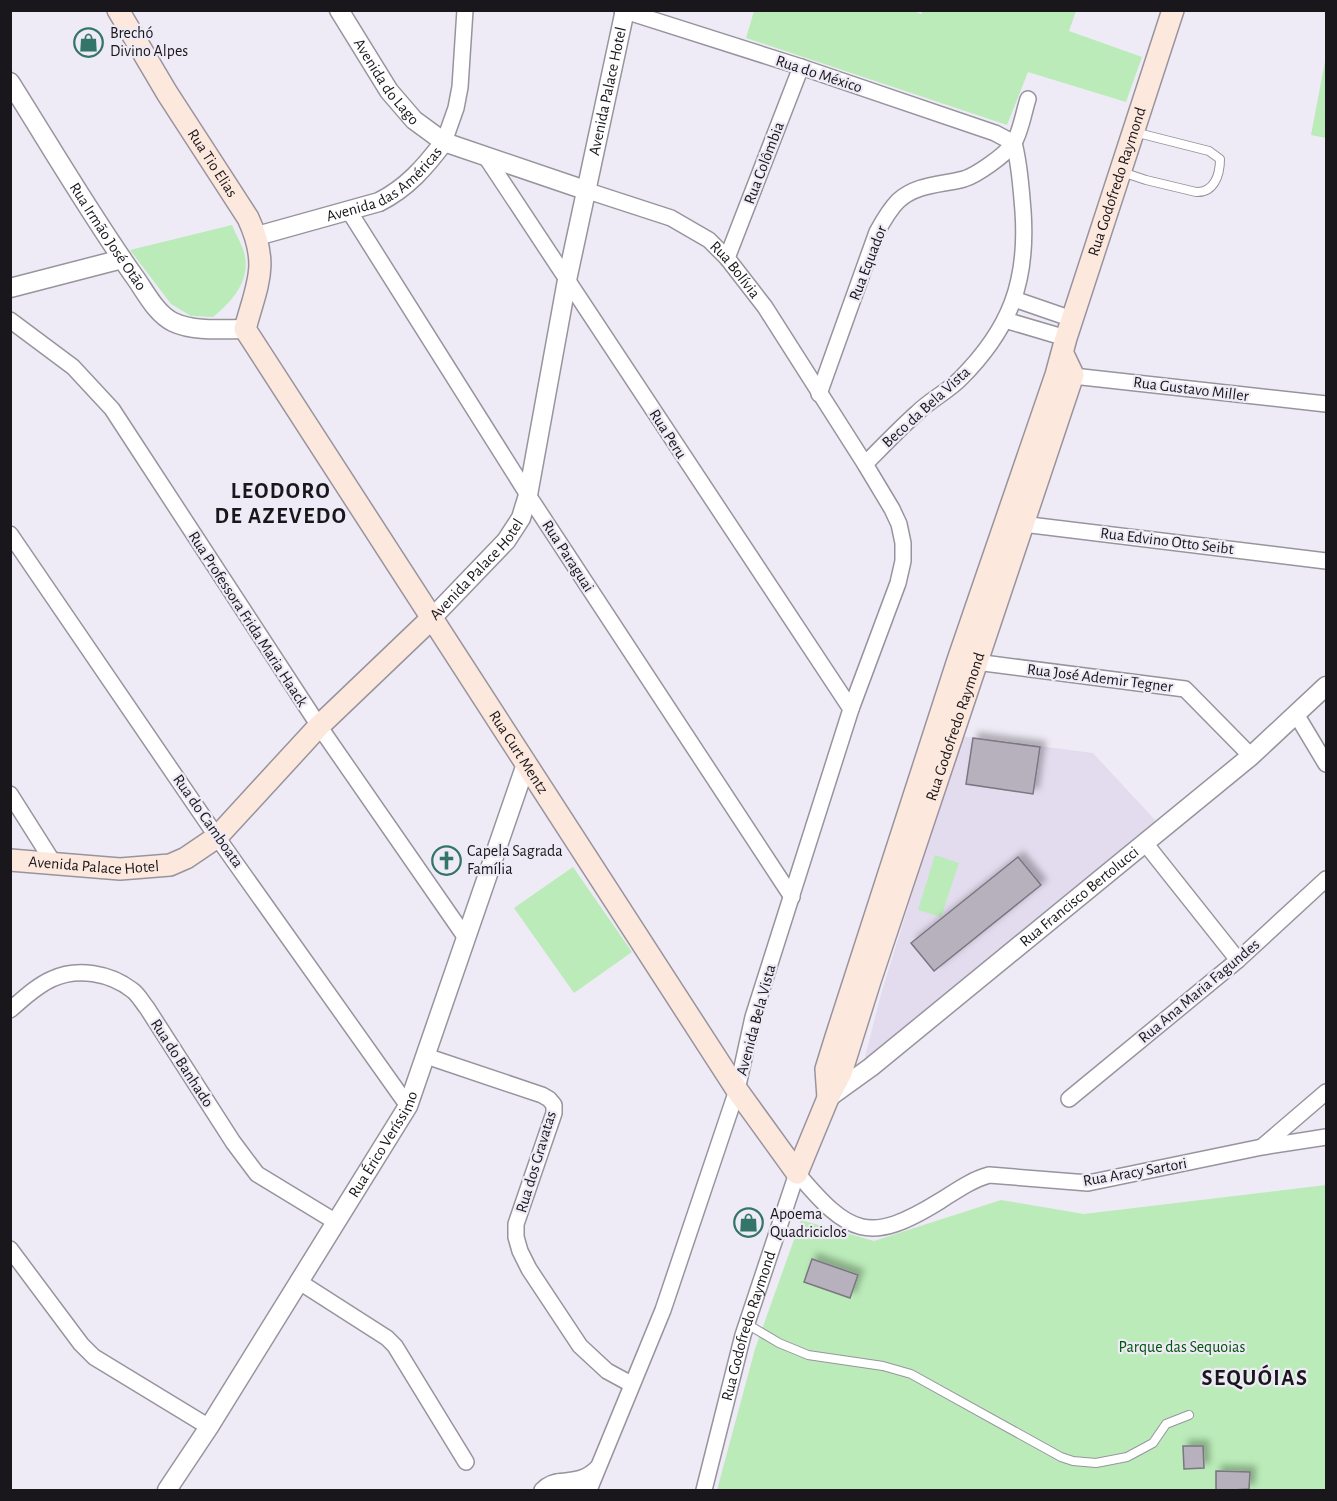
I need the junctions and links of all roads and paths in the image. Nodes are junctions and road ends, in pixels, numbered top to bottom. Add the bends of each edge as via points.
1 (118, 10) edge
2 (339, 10) edge
3 (465, 10) edge
4 (1173, 10) edge
5 (624, 11) edge
6 (801, 67) junction
7 (10, 82) edge
8 (1028, 99) dead end
9 (1133, 132) junction
10 (444, 142) junction
11 (1014, 143) junction
12 (486, 157) junction
13 (1120, 171) junction
14 (585, 190) junction
15 (350, 211) junction
16 (257, 236) junction
17 (727, 258) junction
18 (122, 259) junction
19 (567, 280) junction
20 (10, 288) edge
21 (1014, 299) junction
22 (10, 320) edge
23 (1005, 320) junction
24 (245, 329) junction
25 (1067, 337) junction
26 (1065, 375) junction
27 (819, 394) junction
28 (1326, 404) edge
29 (865, 464) junction
30 (528, 495) junction
31 (1015, 523) junction
32 (10, 534) edge
33 (903, 543) joint
34 (1326, 561) edge
35 (432, 618) junction
36 (967, 661) junction
37 (1326, 686) edge
38 (851, 709) junction
39 (1296, 714) junction
40 (319, 726) junction
41 (1251, 756) junction
42 (526, 764) junction
43 (1326, 764) edge
44 (10, 794) edge
45 (217, 837) junction
46 (1145, 843) junction
47 (10, 860) edge
48 (52, 862) junction
49 (1326, 879) edge
50 (792, 897) junction
51 (466, 938) junction
52 (1238, 960) junction
53 (10, 1010) edge
54 (426, 1056) junction
55 (737, 1090) junction
56 (1326, 1092) edge
57 (828, 1098) junction
58 (1069, 1099) dead end
59 (408, 1106) junction
60 (1326, 1137) edge
61 (1262, 1147) junction
62 (797, 1173) junction
63 (336, 1222) junction
64 (10, 1250) edge
65 (298, 1281) junction
66 (747, 1324) junction
67 (631, 1384) junction
68 (1189, 1415) dead end
69 (209, 1427) junction
70 (466, 1462) dead end
71 (599, 1466) junction
72 (557, 1482) junction
73 (168, 1491) edge
74 (542, 1491) edge
75 (578, 1491) edge
76 (590, 1491) edge
77 (704, 1491) edge

1 - 16 main road, Rua Tio Elias
2 - 10 street, Avenida do Lago via 389,91 414,120
3 - 10 street, Avenida das Américas via 460,87
4 - 9 main road, Rua Godofredo Raymond
5 - 6 street, Rua do México
5 - 14 street, Avenida Palace Hotel
6 - 11 street, Rua do México via 995,133
6 - 17 street, Rua Colômbia
7 - 18 street, Rua Irmão José Otão
8 - 11 street
9 - 13 main road, Rua Godofredo Raymond
9 - 13 lane via 1216,154 1220,166 1215,183 1203,193
10 - 12 street, Rua Bolívia
10 - 15 street, Avenida das Américas via 397,193
11 - 21 street, Beco da Bela Vista via 1024,229 1021,278
11 - 27 street, Rua Equador via 977,173 915,191 887,214
12 - 14 street, Rua Bolívia
12 - 19 street, Rua Peru
13 - 25 main road, Rua Godofredo Raymond
14 - 17 street, Rua Bolívia via 671,218 709,240
14 - 19 street, Avenida Palace Hotel
15 - 16 street, Avenida das Américas
15 - 30 street, Rua Paraguai
16 - 24 main road, Rua Tio Elias via 261,272
17 - 27 street, Rua Bolívia via 765,307
18 - 20 street
18 - 24 street, Rua Irmão José Otão via 170,321 201,329
19 - 30 street, Avenida Palace Hotel
19 - 38 street, Rua Peru
21 - 23 street, Beco da Bela Vista
21 - 25 street
22 - 40 street, Rua Professora Frida Maria Haack via 73,367 112,409
23 - 25 street
23 - 29 street, Beco da Bela Vista via 978,360 958,381 918,412
24 - 35 main road, Rua Curt Mentz
25 - 26 main road, Rua Godofredo Raymond
26 - 28 street, Rua Gustavo Miller
26 - 31 main road, Rua Godofredo Raymond
27 - 29 street, Rua Bolívia
29 - 33 street, Rua Bolívia via 892,508
30 - 35 street, Avenida Palace Hotel via 521,518 506,541
30 - 50 street, Rua Paraguai
31 - 34 street, Rua Edvino Otto Seibt
31 - 36 main road, Rua Godofredo Raymond
32 - 45 street, Rua do Camboata
33 - 38 street, Avenida Bela Vista via 898,583
35 - 40 main road, Avenida Palace Hotel
35 - 42 main road, Rua Curt Mentz
36 - 41 street, Rua José Ademir Tegner via 1185,689
36 - 57 main road, Rua Godofredo Raymond via 832,1050 826,1069
37 - 39 street, Rua Francisco Bertolucci
38 - 50 street, Avenida Bela Vista
39 - 41 street, Rua Francisco Bertolucci
39 - 43 street
40 - 45 main road, Avenida Palace Hotel
40 - 51 street, Rua Professora Frida Maria Haack
41 - 46 street, Rua Francisco Bertolucci
42 - 51 street, Rua Érico Veríssimo
42 - 55 main road, Rua Curt Mentz
44 - 48 street
45 - 48 main road, Avenida Palace Hotel via 170,865 120,868
45 - 59 street, Rua do Camboata
46 - 52 street
46 - 57 street, Rua Francisco Bertolucci
47 - 48 main road, Avenida Palace Hotel
49 - 52 street, Rua Ana Maria Fagundes
50 - 55 street, Avenida Bela Vista via 753,1017
51 - 54 street, Rua Érico Veríssimo
52 - 58 street, Rua Ana Maria Fagundes
53 - 63 street, Rua do Banhado via 40,986 67,974 103,975 134,990 257,1174
54 - 59 street, Rua Érico Veríssimo
54 - 67 street, Rua dos Gravatas via 542,1095 554,1105 516,1224 516,1237 529,1269 580,1346 608,1371
55 - 62 main road, Rua Curt Mentz
55 - 67 street, Avenida Bela Vista via 663,1310
56 - 61 street
57 - 62 main road, Rua Godofredo Raymond
59 - 63 street, Rua Érico Veríssimo
60 - 61 street, Rua Aracy Sartori
61 - 62 street, Rua Aracy Sartori via 1088,1183 989,1174 894,1226 874,1229 836,1216
62 - 66 street, Rua Godofredo Raymond
63 - 65 street, Rua Érico Veríssimo
64 - 69 street via 94,1357
65 - 69 street, Rua Érico Veríssimo
65 - 70 street via 395,1346
66 - 68 lane via 808,1355 911,1374 1073,1461 1096,1463 1127,1457 1153,1443 1166,1424
66 - 77 street, Rua Godofredo Raymond
67 - 71 street, Avenida Bela Vista
69 - 73 street, Rua Érico Veríssimo
71 - 72 street via 583,1479
71 - 76 street, Avenida Bela Vista
72 - 74 street
72 - 75 street via 571,1484

